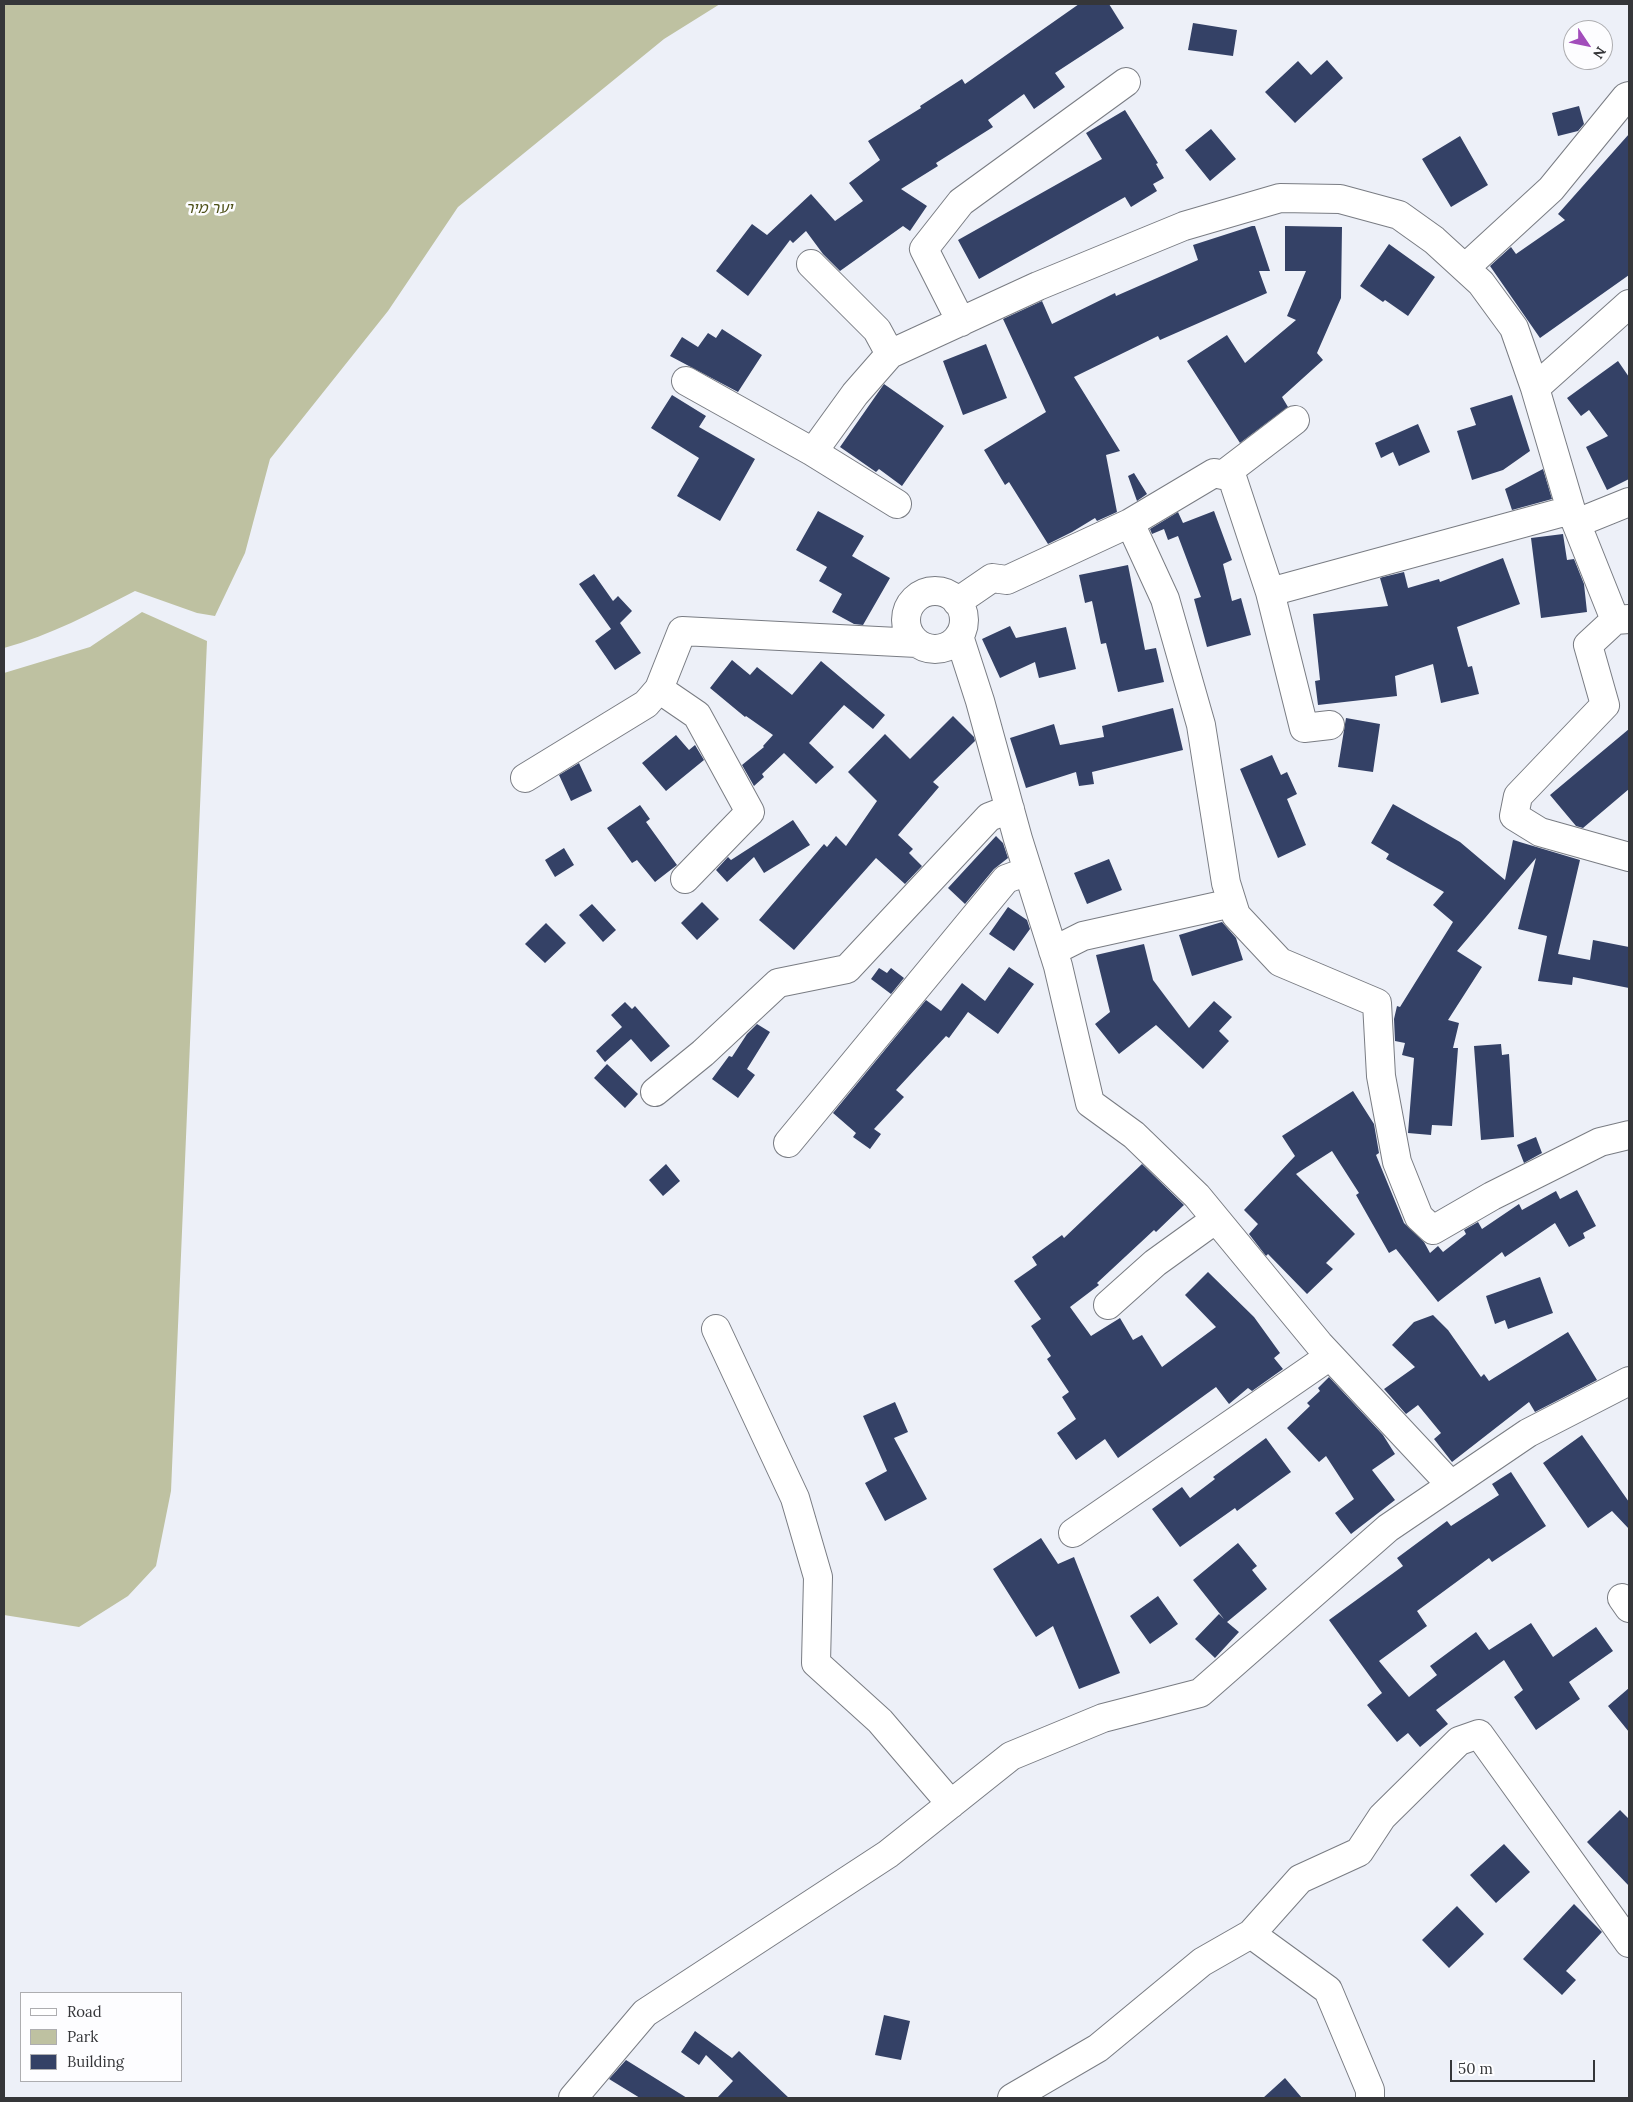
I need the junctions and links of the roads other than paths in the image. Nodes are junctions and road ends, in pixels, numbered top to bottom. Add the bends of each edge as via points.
1 (1126, 82) dead end
2 (1629, 96) edge
3 (811, 264) dead end
4 (1466, 268) junction
5 (1629, 304) edge
6 (961, 322) junction
7 (890, 354) junction
8 (686, 381) dead end
9 (1535, 388) junction
10 (1296, 420) dead end
11 (813, 452) junction
12 (1223, 476) junction
13 (1629, 502) edge
14 (897, 504) dead end
15 (1574, 516) junction
16 (1130, 523) junction
17 (1270, 592) junction
18 (960, 619) junction
19 (1622, 620) edge
20 (926, 646) junction
21 (659, 689) junction
22 (980, 702) junction
23 (1330, 725) dead end
24 (525, 778) dead end
25 (1010, 809) junction
26 (1629, 857) edge
27 (1028, 871) junction
28 (685, 879) dead end
29 (1232, 903) junction
30 (1053, 951) junction
31 (655, 1092) dead end
32 (1629, 1135) edge
33 (788, 1143) dead end
34 (1216, 1219) junction
35 (1108, 1305) dead end
36 (716, 1329) dead end
37 (1330, 1356) junction
38 (1629, 1381) edge
39 (1451, 1485) junction
40 (1073, 1533) dead end
41 (951, 1804) junction
42 (1251, 1934) junction
43 (1629, 1943) edge
44 (573, 2098) edge
45 (1012, 2098) edge
46 (1370, 2098) edge

1 - 6 street via 961,202 924,249
2 - 4 street via 1550,189
3 - 7 street via 877,330
4 - 6 street via 1399,214 1340,199 1280,198 1184,226 1038,286
4 - 9 street via 1514,328
5 - 9 street
6 - 7 street
7 - 11 street via 854,394
8 - 11 street
9 - 15 street
10 - 12 street
11 - 14 street
12 - 16 street via 1214,474
12 - 17 street via 1232,477
13 - 15 street
15 - 17 street
15 - 19 street
16 - 18 street via 1007,580 992,578
16 - 29 street via 1165,599 1201,725
17 - 23 street via 1304,728
18 - 20 street via 953,643 945,647
18 - 20 street via 950,596 933,591 915,599 909,607 906,626 910,636
18 - 22 street
19 - 26 street via 1588,645 1605,705 1518,796 1514,816 1540,832
20 - 21 street via 682,631
20 - 22 street via 952,664
21 - 24 street via 646,704
21 - 28 street via 697,715 750,812
22 - 25 street
25 - 27 street
25 - 31 street via 989,817 847,969 778,983 703,1053
27 - 30 street
27 - 33 street via 1006,879
29 - 30 street via 1083,936
29 - 32 street via 1236,914 1280,962 1377,1003 1381,1076 1397,1162 1419,1217 1433,1230 1492,1196 1600,1142
30 - 34 street via 1090,1103 1134,1135
34 - 35 street via 1155,1263
34 - 37 street
36 - 41 street via 795,1498 818,1577 816,1663 880,1721
37 - 39 street
37 - 40 street
38 - 39 street via 1528,1433
39 - 41 street via 1388,1528 1200,1693 1103,1718 1011,1756
41 - 44 street via 888,1854 645,2013
42 - 43 street via 1300,1879 1359,1852 1382,1818 1459,1742 1479,1734
42 - 45 street via 1202,1962 1098,2048
42 - 46 street via 1328,1990 1370,2090

